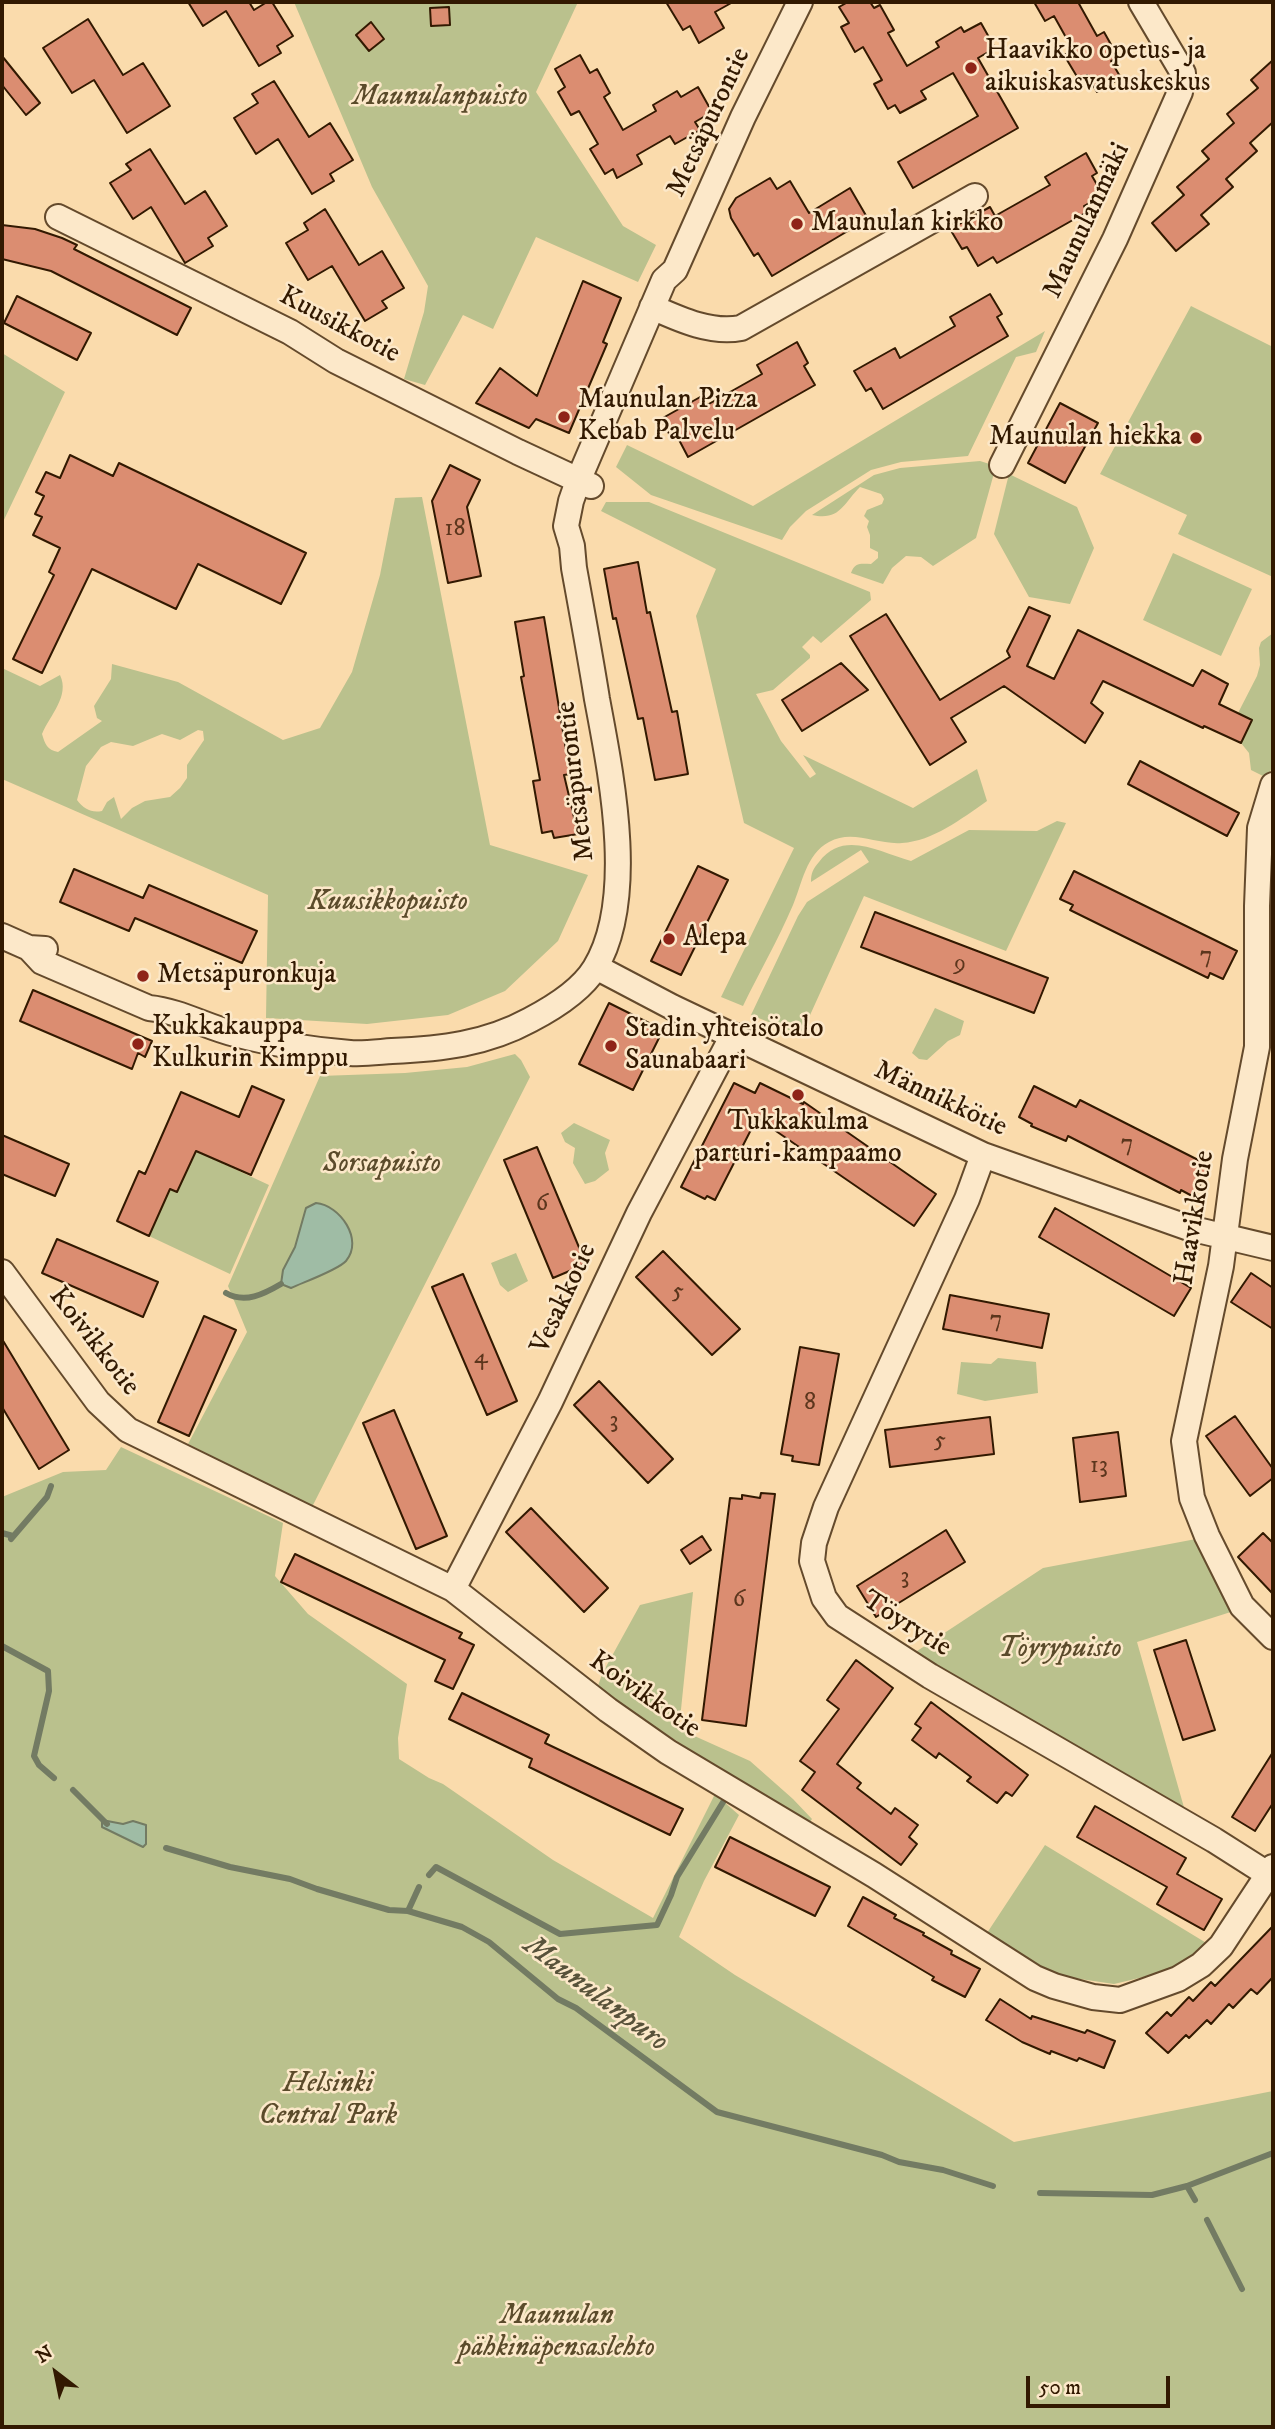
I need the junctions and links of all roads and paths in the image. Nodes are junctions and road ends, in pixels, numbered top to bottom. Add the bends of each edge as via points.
1 (800, 2) edge
2 (1142, 2) edge
3 (975, 196) dead end
4 (58, 217) dead end
5 (659, 310) junction
6 (1002, 465) dead end
7 (585, 484) junction
8 (1273, 785) edge
9 (2, 936) edge
10 (596, 967) junction
11 (733, 1035) junction
12 (983, 1155) junction
13 (1223, 1236) junction
14 (1273, 1248) edge
15 (2, 1272) edge
16 (453, 1589) junction
17 (1273, 1637) edge
18 (1271, 1871) edge

1 - 5 street, Metsäpurontie via 675,270 676,285
2 - 6 street, Maunulanmäki via 1183,73 1180,92 1115,239
3 - 5 street via 741,328 715,329
4 - 7 street, Kuusikkotie
5 - 7 street, Metsäpurontie
7 - 10 street, Metsäpurontie via 580,532 572,546 611,773 618,863 614,913
8 - 13 street, Haavikkotie via 1260,828 1257,1047
9 - 10 street, Metsäpurontie via 29,948 48,950 154,997 166,1010 233,1034 351,1053 477,1042 547,1011 587,981
10 - 11 street, Männikkötie
11 - 12 street, Männikkötie
11 - 16 street, Vesakkotie via 634,1223 550,1402
12 - 13 street, Männikkötie
12 - 18 street, Töyrytie via 826,1507 814,1543 813,1562 821,1589 837,1616 878,1644
13 - 14 street, Männikkötie
13 - 17 street, Haavikkotie via 1221,1266 1184,1441 1187,1468 1192,1498 1224,1573 1242,1606
15 - 16 street, Koivikkotie via 99,1402 128,1430
16 - 18 street, Koivikkotie via 668,1752 1054,1986 1120,2000 1178,1979 1221,1946

